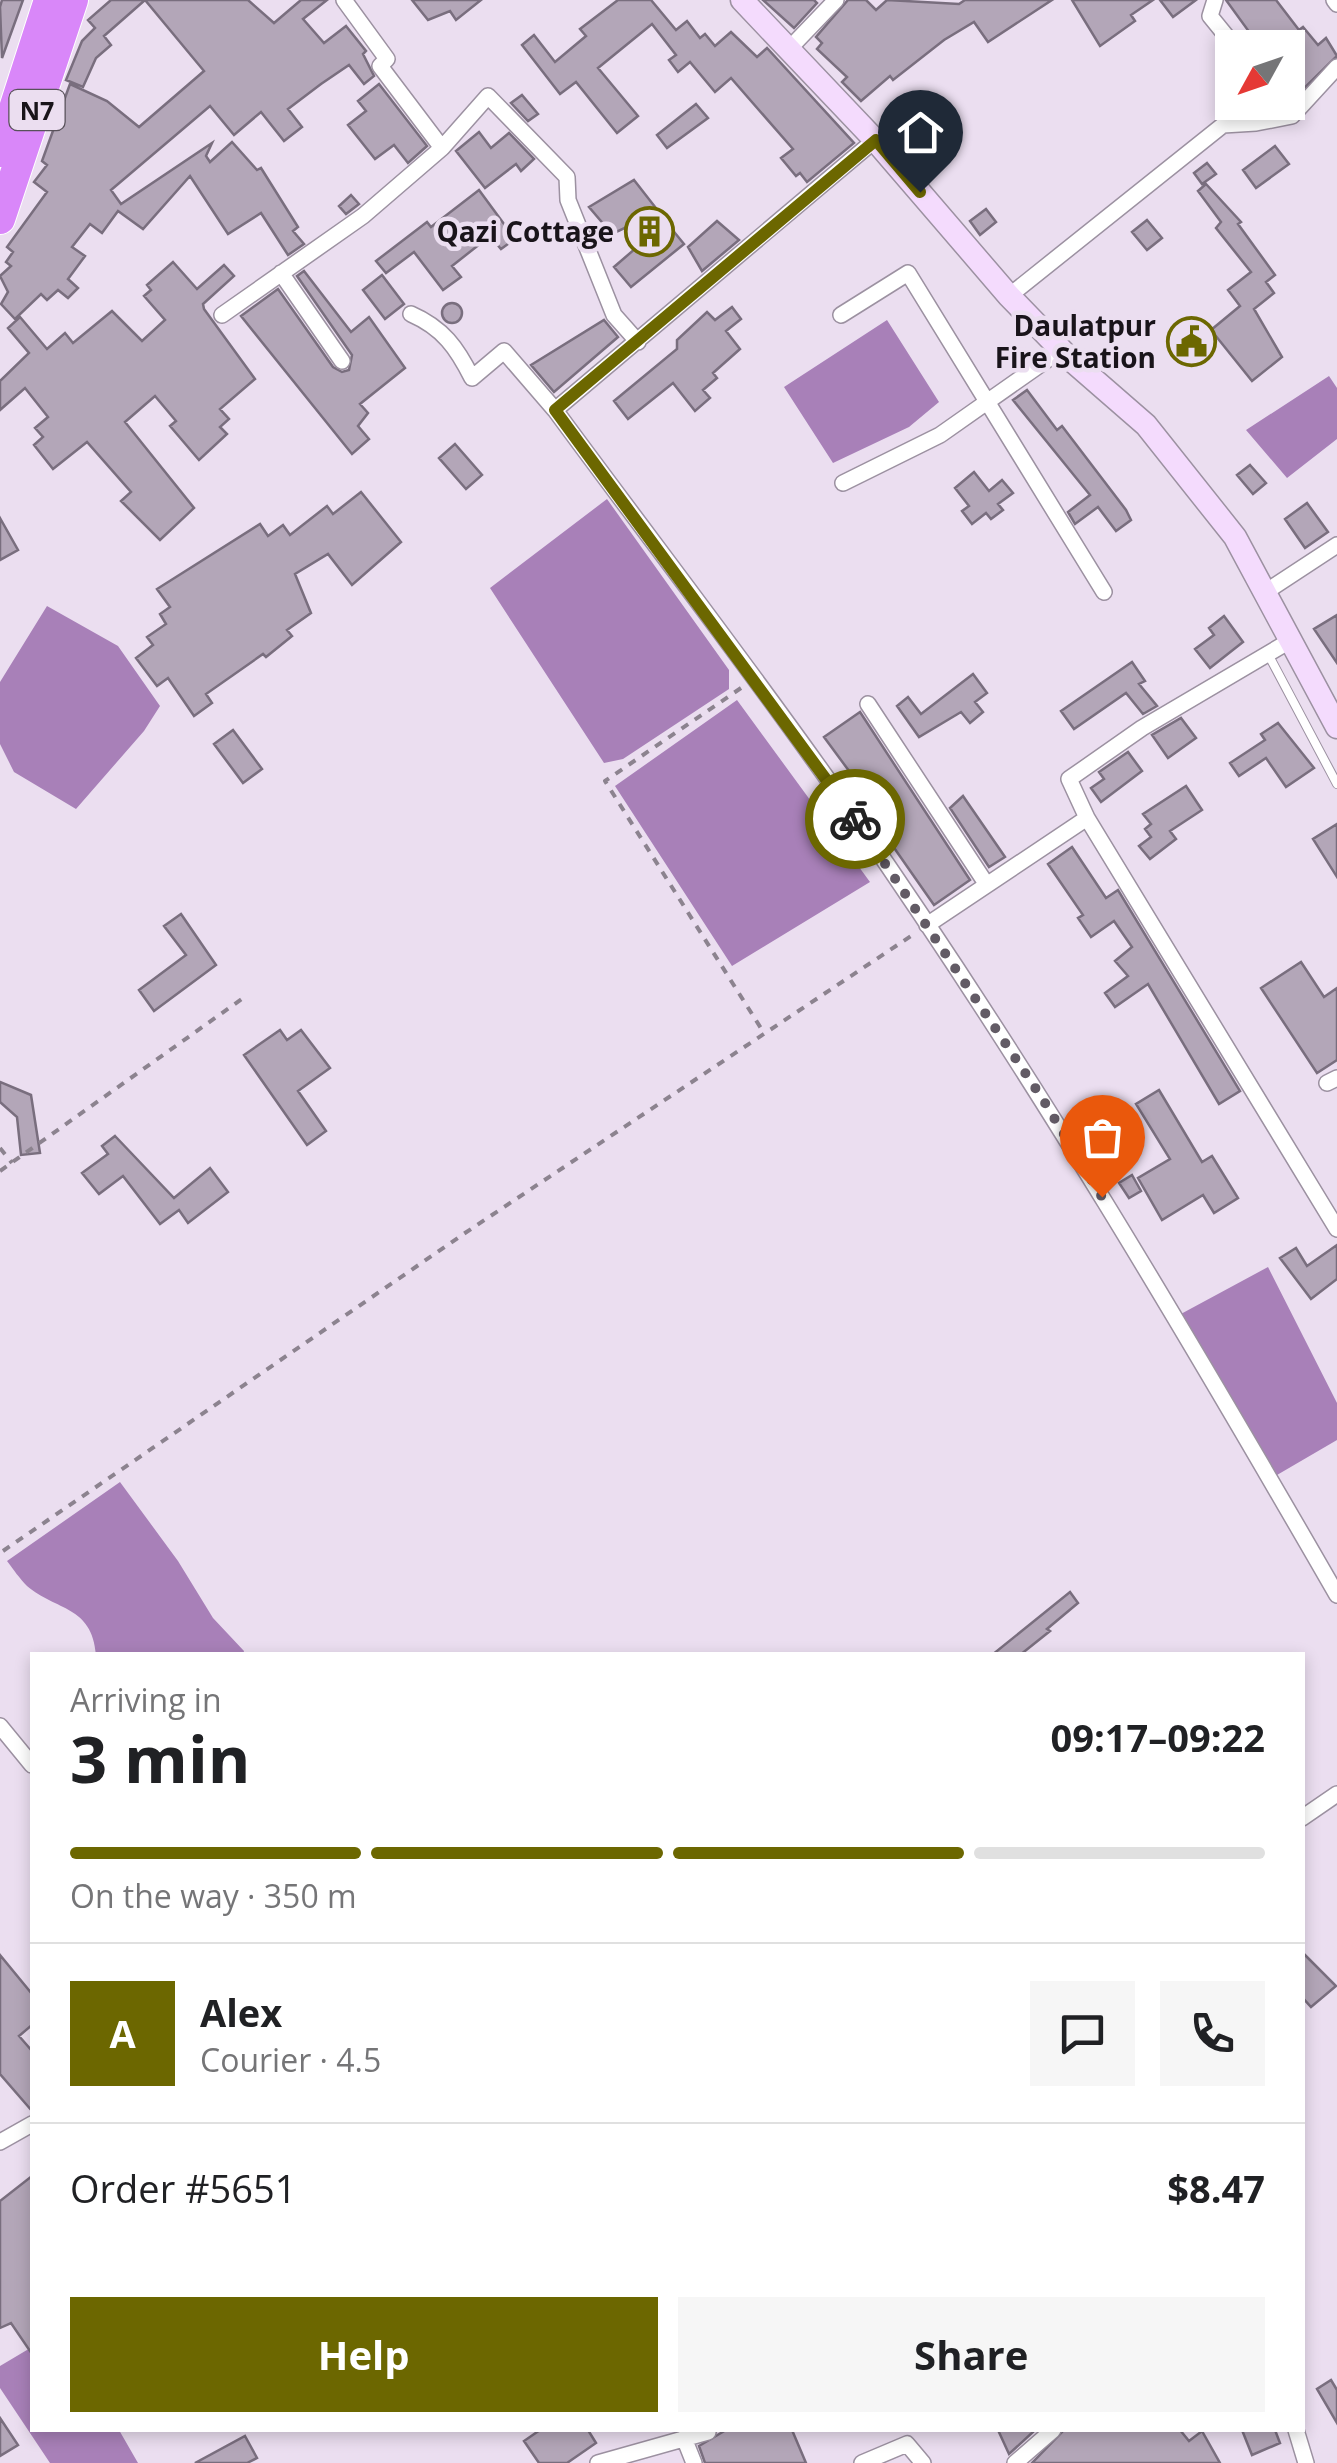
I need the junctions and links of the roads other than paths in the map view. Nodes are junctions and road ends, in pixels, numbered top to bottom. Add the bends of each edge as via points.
1 (50, 0) edge
2 (73, 0) edge
3 (344, 0) edge
4 (742, 0) edge
5 (836, 0) edge
6 (1215, 0) edge
7 (1221, 30) edge
8 (790, 49) junction
9 (1337, 67) edge
10 (1257, 120) edge
11 (1256, 123) junction
12 (876, 140) junction
13 (442, 148) junction
14 (0, 152) edge
15 (0, 219) edge
16 (281, 274) junction
17 (1009, 296) junction
18 (411, 314) dead end
19 (222, 315) dead end
20 (841, 316) dead end
21 (638, 342) junction
22 (1061, 350) junction
23 (342, 361) dead end
24 (987, 402) junction
25 (555, 410) junction
26 (843, 483) dead end
27 (1337, 545) edge
28 (1268, 591) junction
29 (1104, 592) dead end
30 (1293, 639) junction
31 (1268, 654) junction
32 (868, 704) dead end
33 (1337, 727) edge
34 (1337, 784) edge
35 (1087, 818) junction
36 (987, 885) junction
37 (927, 925) junction
38 (1337, 1229) edge
39 (1337, 1596) edge
40 (0, 1726) edge
41 (30, 1763) edge
42 (1337, 1794) edge
43 (1305, 1816) edge
44 (30, 2125) edge
45 (0, 2142) edge
46 (702, 2432) edge
47 (1297, 2432) edge
48 (1034, 2437) edge
49 (684, 2438) junction
50 (598, 2463) edge
51 (694, 2463) edge
52 (862, 2463) edge
53 (923, 2463) edge
54 (1015, 2463) edge
55 (1306, 2463) edge

1 - 14 highway, N7
2 - 15 highway, N7
3 - 13 street via 387,58 380,66
4 - 8 main road
5 - 8 street
6 - 7 street via 1210,16
8 - 12 main road
9 - 11 street via 1292,116
10 - 11 street
11 - 17 street via 1223,125
12 - 17 main road
12 - 21 street
13 - 16 street
13 - 21 street via 488,96 567,177 568,200 614,315
16 - 19 street
16 - 23 street
17 - 22 main road
18 - 25 street via 455,344 472,378 504,351
20 - 24 street via 908,273
21 - 25 street
22 - 24 street
22 - 28 main road via 1146,425 1235,537
24 - 26 street via 940,435
24 - 29 street
25 - 37 street
27 - 28 street
28 - 30 main road
30 - 31 street
30 - 33 main road
31 - 34 lane
31 - 35 street via 1069,779
32 - 36 street
35 - 36 street
35 - 38 street
36 - 37 street
37 - 39 street via 1042,1098
40 - 41 street
42 - 43 street
44 - 45 street
46 - 49 street
47 - 55 street
48 - 54 street
49 - 50 street
49 - 51 street
52 - 53 street via 907,2444

